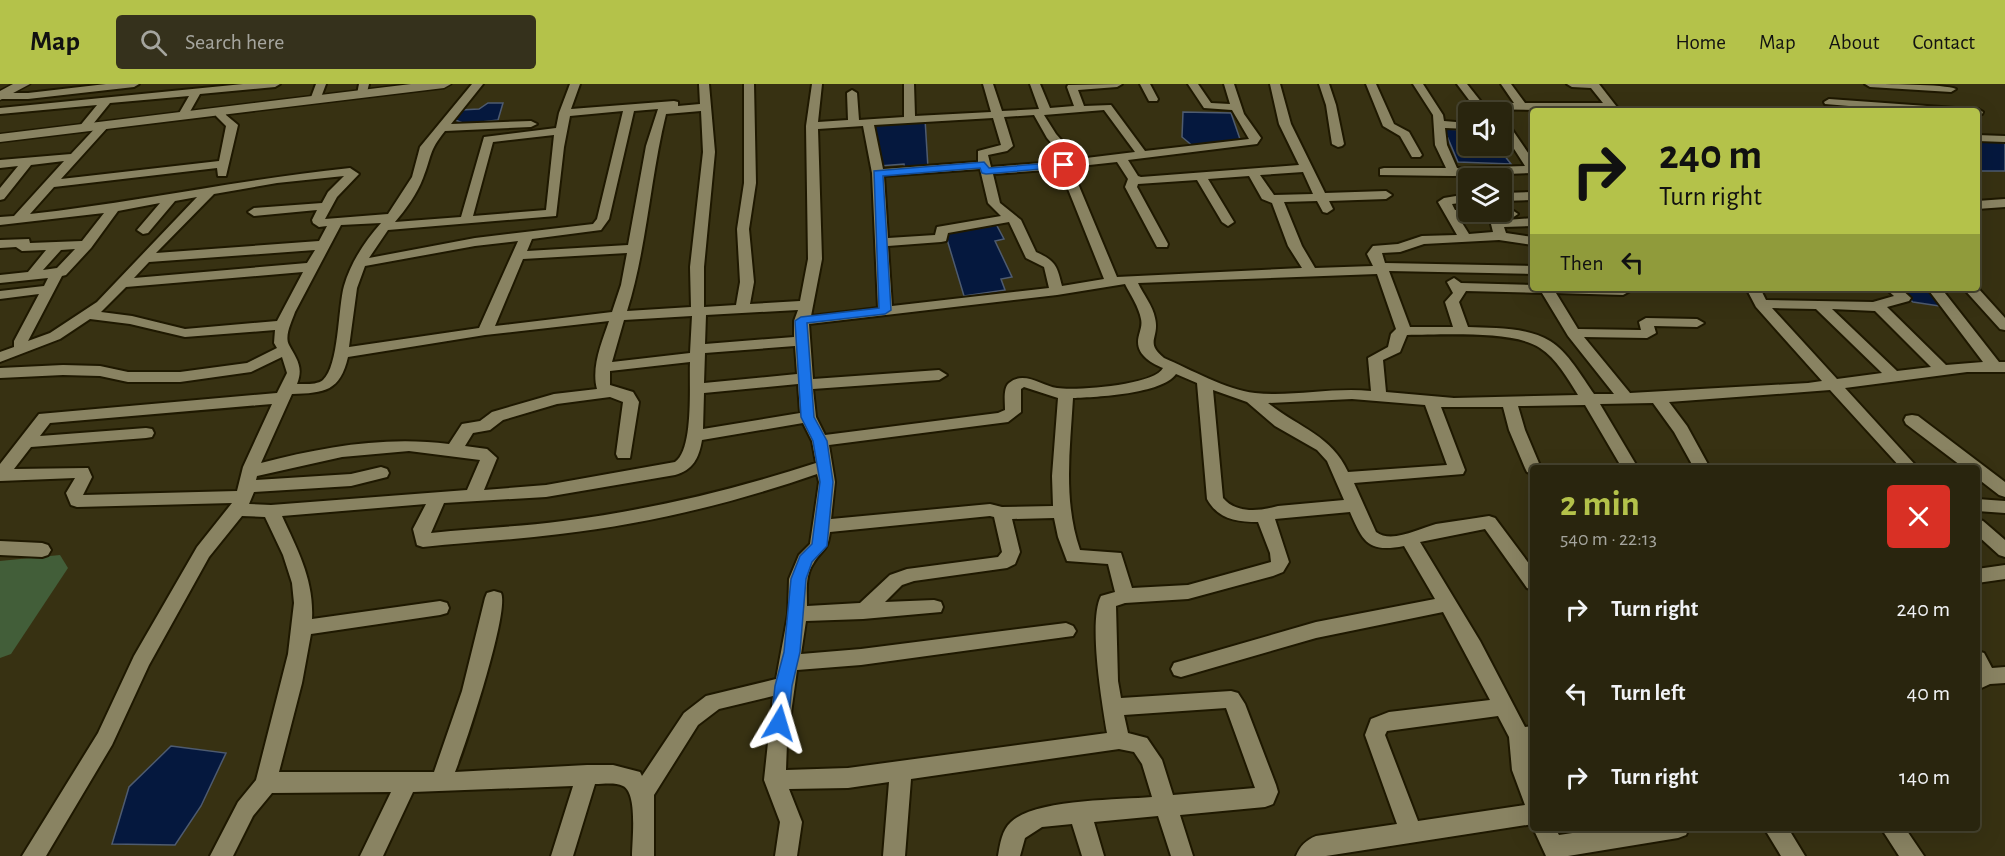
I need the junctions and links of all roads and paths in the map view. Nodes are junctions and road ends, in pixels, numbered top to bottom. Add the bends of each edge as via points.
1 (12, 84) edge
2 (23, 84) edge
3 (133, 84) edge
4 (275, 84) edge
5 (321, 84) edge
6 (444, 84) edge
7 (478, 84) edge
8 (574, 84) edge
9 (704, 84) edge
10 (749, 84) edge
11 (817, 84) edge
12 (909, 84) edge
13 (988, 84) edge
14 (1035, 84) edge
15 (1117, 84) edge
16 (1145, 84) edge
17 (1193, 84) edge
18 (1229, 84) edge
19 (1275, 84) edge
20 (1324, 84) edge
21 (1371, 84) edge
22 (1418, 84) edge
23 (1462, 84) edge
24 (1506, 84) edge
25 (1572, 84) edge
26 (1594, 84) edge
27 (1862, 84) edge
28 (1870, 84) edge
29 (111, 85) edge
30 (1907, 86) junction
31 (0, 87) edge
32 (78, 87) edge
33 (399, 87) edge
34 (363, 89) edge
35 (1951, 89) dead end
36 (196, 93) junction
37 (852, 93) dead end
38 (0, 96) edge
39 (1153, 99) dead end
40 (315, 100) junction
41 (106, 101) junction
42 (1476, 102) edge
43 (1829, 102) dead end
44 (705, 104) junction
45 (1522, 106) junction
46 (1236, 107) junction
47 (1512, 107) edge
48 (629, 108) junction
49 (1080, 108) junction
50 (1613, 108) edge
51 (1884, 108) edge
52 (1930, 108) edge
53 (0, 111) edge
54 (221, 111) junction
55 (1042, 112) junction
56 (564, 113) junction
57 (996, 114) junction
58 (183, 115) junction
59 (910, 120) junction
60 (868, 123) junction
61 (531, 124) dead end
62 (854, 124) junction
63 (1440, 124) junction
64 (104, 125) junction
65 (1458, 125) edge
66 (812, 126) junction
67 (86, 127) junction
68 (442, 128) junction
69 (560, 131) junction
70 (0, 138) edge
71 (1980, 138) edge
72 (2005, 139) edge
73 (1512, 140) edge
74 (1338, 144) dead end
75 (1416, 155) dead end
76 (1143, 156) junction
77 (74, 157) junction
78 (1120, 159) junction
79 (27, 162) junction
80 (0, 164) edge
81 (223, 164) junction
82 (1070, 164) junction
83 (1530, 165) edge
84 (985, 168) junction
85 (1308, 168) junction
86 (1530, 169) edge
87 (1253, 172) junction
88 (1384, 172) dead end
89 (1453, 172) junction
90 (878, 173) junction
91 (1201, 177) junction
92 (1134, 179) junction
93 (50, 183) junction
94 (216, 190) junction
95 (1386, 195) dead end
96 (0, 196) edge
97 (1530, 196) edge
98 (1512, 197) edge
99 (1322, 198) junction
100 (170, 199) junction
101 (1277, 199) junction
102 (1458, 200) edge
103 (2005, 203) edge
104 (1980, 204) edge
105 (325, 206) junction
106 (114, 208) junction
107 (1327, 210) dead end
108 (254, 212) dead end
109 (1450, 214) junction
110 (1530, 214) edge
111 (19, 218) junction
112 (1011, 218) junction
113 (0, 220) edge
114 (466, 220) junction
115 (388, 222) junction
116 (1228, 222) dead end
117 (1530, 222) edge
118 (335, 224) junction
119 (143, 230) dead end
120 (527, 236) junction
121 (1499, 236) junction
122 (1466, 238) junction
123 (1530, 241) edge
124 (880, 243) junction
125 (0, 244) edge
126 (1162, 244) dead end
127 (86, 245) junction
128 (324, 245) junction
129 (57, 246) junction
130 (633, 249) junction
131 (519, 255) junction
132 (146, 258) junction
133 (361, 262) junction
134 (311, 267) junction
135 (1446, 268) junction
136 (1381, 269) junction
137 (1530, 270) edge
138 (1311, 272) junction
139 (57, 273) junction
140 (32, 275) junction
141 (0, 279) edge
142 (1129, 279) junction
143 (1112, 282) junction
144 (124, 283) junction
145 (1457, 287) junction
146 (49, 289) junction
147 (1530, 289) edge
148 (1057, 291) junction
149 (1547, 291) edge
150 (1754, 291) edge
151 (1896, 291) edge
152 (1937, 291) edge
153 (1973, 291) edge
154 (0, 295) edge
155 (1761, 304) junction
156 (1820, 305) junction
157 (1874, 306) junction
158 (742, 310) junction
159 (885, 310) junction
160 (699, 312) junction
161 (803, 313) junction
162 (88, 315) junction
163 (618, 316) junction
164 (1697, 323) dead end
165 (283, 325) junction
166 (2005, 326) edge
167 (485, 331) junction
168 (1404, 331) junction
169 (1462, 331) junction
170 (1573, 333) junction
171 (802, 341) junction
172 (286, 349) junction
173 (21, 350) junction
174 (342, 353) junction
175 (698, 353) junction
176 (0, 357) edge
177 (1172, 366) junction
178 (604, 367) junction
179 (2000, 367) edge
180 (1943, 371) junction
181 (0, 373) edge
182 (939, 375) dead end
183 (1895, 378) junction
184 (1204, 380) junction
185 (805, 381) junction
186 (1833, 386) junction
187 (696, 389) junction
188 (610, 392) junction
189 (284, 394) junction
190 (1066, 394) junction
191 (1379, 395) junction
192 (1252, 398) junction
193 (1625, 398) junction
194 (1657, 398) junction
195 (1588, 399) junction
196 (1431, 401) junction
197 (1509, 402) junction
198 (808, 417) junction
199 (1912, 420) dead end
200 (146, 433) dead end
201 (695, 436) junction
202 (820, 441) junction
203 (26, 442) junction
204 (453, 450) junction
205 (624, 454) dead end
206 (1532, 465) edge
207 (1628, 465) edge
208 (1700, 465) edge
209 (1907, 465) edge
210 (1971, 465) edge
211 (824, 466) junction
212 (1980, 472) edge
213 (381, 473) dead end
214 (0, 475) edge
215 (1345, 478) junction
216 (245, 491) junction
217 (2005, 491) edge
218 (473, 496) junction
219 (438, 497) junction
220 (1356, 505) junction
221 (1980, 505) edge
222 (2005, 507) edge
223 (271, 511) junction
224 (1062, 512) junction
225 (1002, 513) junction
226 (1269, 515) junction
227 (822, 526) junction
228 (1980, 528) edge
229 (1409, 539) junction
230 (0, 548) edge
231 (42, 550) dead end
232 (2005, 550) edge
233 (2005, 572) edge
234 (1980, 576) edge
235 (1530, 580) edge
236 (1125, 596) junction
237 (494, 598) dead end
238 (1448, 604) junction
239 (934, 607) dead end
240 (440, 608) dead end
241 (864, 612) junction
242 (797, 614) junction
243 (303, 628) junction
244 (1066, 631) dead end
245 (789, 663) junction
246 (1181, 669) dead end
247 (784, 686) junction
248 (1114, 707) junction
249 (1504, 707) junction
250 (1526, 736) edge
251 (1119, 740) junction
252 (901, 771) junction
253 (587, 774) junction
254 (775, 780) junction
255 (441, 782) junction
256 (406, 783) junction
257 (265, 785) junction
258 (643, 793) junction
259 (1530, 793) edge
260 (1167, 806) junction
261 (1080, 814) junction
262 (1530, 814) edge
263 (1653, 831) edge
264 (1777, 831) edge
265 (1894, 831) edge
266 (1411, 832) junction
267 (1552, 843) edge
268 (33, 856) edge
269 (221, 856) edge
270 (371, 856) edge
271 (562, 856) edge
272 (643, 856) edge
273 (786, 856) edge
274 (894, 856) edge
275 (1009, 856) edge
276 (1094, 856) edge
277 (1182, 856) edge
278 (1307, 856) edge
279 (1794, 856) edge
280 (1913, 856) edge

1 - 31 street
2 - 38 street
3 - 29 street
4 - 36 street
5 - 40 street
6 - 33 street
7 - 68 street
8 - 56 street
9 - 44 street
10 - 158 street via 750,183 743,229 747,282
11 - 66 street
12 - 59 street
13 - 57 street
14 - 55 street
15 - 49 street via 1071,87
16 - 39 street
17 - 46 street via 1208,106
18 - 46 street
19 - 85 street via 1286,124
20 - 74 street
21 - 75 street via 1389,126 1405,134
22 - 63 street
23 - 42 street
24 - 45 street
25 - 26 street
26 - 50 street
27 - 51 street
28 - 30 street
29 - 32 street
30 - 35 street
30 - 52 street
32 - 38 street via 28,96
33 - 34 street
34 - 40 street
36 - 41 street
36 - 58 street
37 - 62 street
40 - 54 street
41 - 53 street
41 - 67 street
43 - 51 street
44 - 48 street
44 - 130 street via 661,111
44 - 160 street via 709,152 697,267
45 - 47 street
45 - 50 street
46 - 76 street via 1255,138 1253,142
48 - 56 street
48 - 120 street via 603,219 597,227
49 - 55 street
49 - 76 street via 1107,107
54 - 58 street
54 - 81 street via 221,116 232,125
55 - 57 street
55 - 82 street via 1051,136
56 - 69 street
57 - 59 street
57 - 84 street via 1007,146 982,153
58 - 64 street
59 - 60 street
60 - 62 street
60 - 90 street
61 - 68 street
62 - 66 street
63 - 65 street
63 - 89 street via 1441,145
64 - 67 street
64 - 77 street
66 - 161 street via 815,259
67 - 70 street
68 - 115 street via 426,147 418,177
69 - 114 street via 488,139
69 - 114 street via 552,213
71 - 72 street
73 - 83 street
76 - 78 street
77 - 79 street
77 - 93 street
78 - 82 street
78 - 92 street
79 - 80 street
79 - 96 street
81 - 93 street
81 - 94 street
82 - 84 street
82 - 143 street
84 - 90 street
84 - 112 street via 994,203
85 - 87 street
85 - 99 street
86 - 89 street
87 - 91 street
87 - 101 street via 1266,196
88 - 89 street
90 - 124 street
91 - 92 street
91 - 116 street
92 - 126 street via 1131,187
93 - 111 street
94 - 100 street
94 - 105 street via 312,175 353,174
94 - 132 street
95 - 99 street
97 - 98 street
99 - 101 street
99 - 107 street
100 - 106 street
100 - 119 street
101 - 138 street via 1286,227
102 - 109 street via 1444,202
103 - 104 street
105 - 108 street
105 - 118 street via 319,223
106 - 111 street
106 - 127 street
109 - 110 street
109 - 122 street
111 - 113 street
112 - 124 street via 942,230 941,238
112 - 148 street via 1019,226 1031,255 1050,266
114 - 115 street
115 - 118 street
115 - 133 street via 369,244
117 - 121 street via 1497,224
118 - 128 street
120 - 131 street
120 - 133 street
121 - 122 street
121 - 123 street
122 - 136 street via 1422,240 1400,248 1378,249 1374,254
124 - 159 street
125 - 129 street
127 - 129 street
127 - 139 street
128 - 132 street
128 - 134 street
129 - 140 street
130 - 131 street
130 - 163 street
131 - 167 street
132 - 144 street
133 - 174 street via 351,285
134 - 144 street
134 - 165 street
135 - 136 street
135 - 137 street
135 - 145 street
136 - 138 street
136 - 168 street
138 - 142 street
139 - 140 street
139 - 146 street
140 - 141 street
142 - 143 street
142 - 177 street via 1148,316 1145,344 1149,353
143 - 148 street
144 - 162 street
145 - 147 street
145 - 169 street via 1460,293 1452,302
146 - 154 street
146 - 173 street via 21,341
148 - 159 street
149 - 170 street
150 - 155 street
151 - 157 street via 1904,298
152 - 179 street
153 - 166 street
155 - 156 street
155 - 186 street
156 - 157 street
156 - 183 street
157 - 180 street via 1884,311
158 - 160 street
158 - 161 street
159 - 161 street
160 - 163 street
160 - 175 street
161 - 171 street
162 - 165 street via 122,318 185,333
162 - 173 street via 55,336
163 - 167 street
163 - 178 street
164 - 170 street via 1646,322 1647,334
165 - 172 street via 281,343
167 - 174 street
168 - 169 street
168 - 191 street via 1398,334 1395,349 1375,358
169 - 195 street via 1543,343 1555,352
170 - 193 street
171 - 175 street
171 - 185 street
172 - 181 street via 250,367 180,377 128,377 72,370
172 - 189 street via 294,374
173 - 176 street
174 - 189 street via 332,381 325,386
175 - 178 street
175 - 187 street
177 - 184 street
177 - 190 street via 1166,377 1154,382
178 - 188 street via 603,387
179 - 180 street
180 - 183 street
182 - 185 street
183 - 186 street
184 - 192 street
184 - 226 street via 1215,499 1225,513
185 - 187 street
185 - 198 street
186 - 194 street
186 - 209 street
187 - 201 street
188 - 204 street via 554,399 498,416 484,426 468,428
188 - 205 street via 628,396 631,402
189 - 203 street via 45,418
189 - 216 street
190 - 202 street via 1018,383 1013,387 1013,412 1002,418
190 - 224 street
191 - 192 street
191 - 196 street
192 - 215 street via 1281,422 1323,446
193 - 194 street
193 - 195 street
194 - 208 street
195 - 197 street
195 - 207 street
196 - 197 street
196 - 215 street via 1457,470
197 - 206 street
198 - 201 street
198 - 202 street
199 - 210 street
200 - 203 street
201 - 218 street via 691,458 675,469 546,491
202 - 211 street
203 - 214 street
204 - 216 street via 400,446 322,454
204 - 218 street via 481,453 489,458
211 - 219 street via 776,483 644,514 524,532 423,540 422,529
211 - 227 street
212 - 217 street
213 - 216 street via 351,480
214 - 216 street via 82,472 84,477 74,493 77,501
215 - 220 street
216 - 223 street
216 - 268 street via 203,552 146,652 105,739
218 - 219 street
219 - 223 street
220 - 226 street
220 - 229 street via 1373,540 1382,543
221 - 222 street
223 - 243 street via 301,582
224 - 225 street
224 - 236 street via 1065,537 1073,556 1115,558
225 - 227 street via 990,510
225 - 241 street via 1011,552 1009,559 896,580
226 - 236 street via 1268,528 1279,553 1277,567 1188,592
227 - 242 street via 819,546 805,560 798,579
228 - 232 street
229 - 235 street via 1490,522
229 - 238 street
230 - 231 street
233 - 234 street
236 - 248 street via 1108,602 1106,609 1106,658
237 - 255 street via 483,654
238 - 246 street via 1316,630
238 - 249 street
239 - 241 street
240 - 243 street
241 - 242 street
242 - 245 street
243 - 257 street
244 - 245 street
245 - 247 street
247 - 254 street
247 - 258 street via 713,702 691,719
248 - 251 street
248 - 260 street via 1225,698 1235,704 1265,785 1265,797
249 - 250 street
249 - 266 street via 1378,725 1374,735
250 - 259 street via 1524,778
251 - 252 street
251 - 260 street via 1140,744 1151,760
252 - 254 street via 849,778
252 - 274 street
253 - 255 street
253 - 258 street via 632,779
253 - 271 street
254 - 273 street via 791,822
255 - 256 street
256 - 257 street
256 - 270 street
257 - 269 street via 245,811
258 - 272 street
260 - 261 street
260 - 277 street
261 - 275 street via 1041,817 1020,826 1011,839
261 - 276 street
262 - 266 street
263 - 267 street
264 - 279 street
265 - 280 street
266 - 278 street via 1316,847

